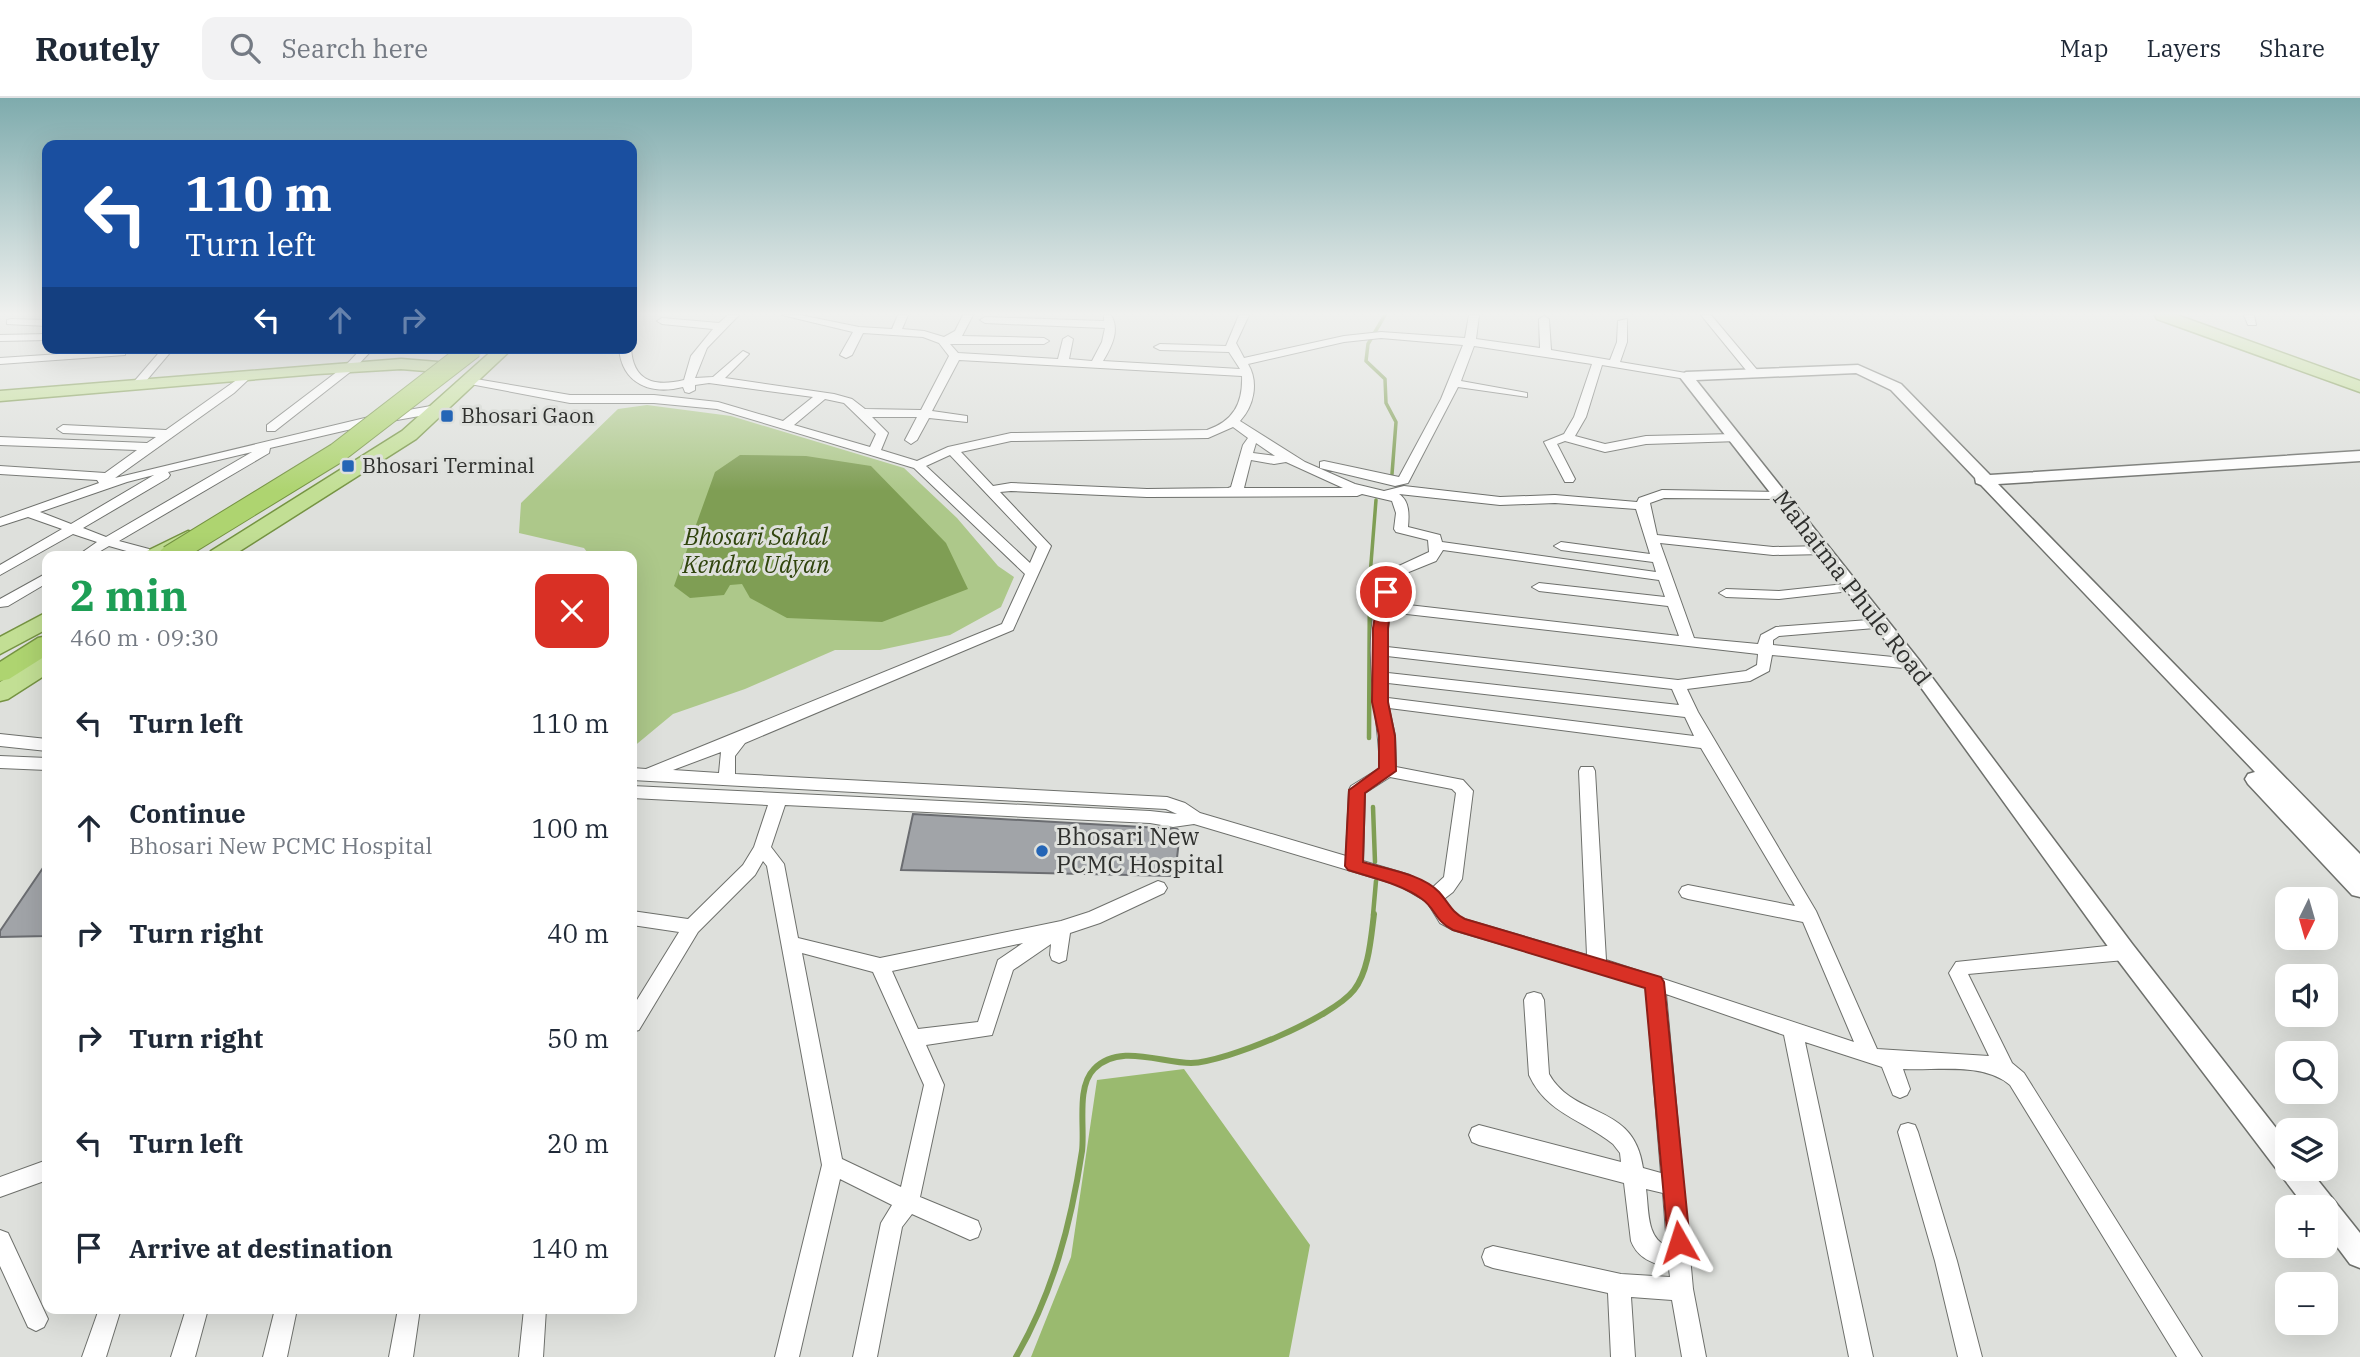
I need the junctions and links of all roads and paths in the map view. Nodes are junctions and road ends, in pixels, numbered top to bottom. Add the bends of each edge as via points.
1 (147, 374) edge
2 (283, 374) edge
3 (342, 374) edge
4 (429, 374) edge
5 (440, 374) edge
6 (456, 374) edge
7 (478, 374) edge
8 (633, 374) edge
9 (691, 374) edge
10 (722, 374) edge
11 (946, 374) edge
12 (1244, 374) edge
13 (1457, 374) edge
14 (1594, 374) edge
15 (1673, 374) edge
16 (1737, 374) edge
17 (1871, 374) edge
18 (2324, 374) edge
19 (1686, 376) junction
20 (245, 377) junction
21 (689, 380) junction
22 (716, 380) junction
23 (470, 381) junction
24 (1454, 383) junction
25 (136, 386) junction
26 (654, 387) junction
27 (2360, 387) edge
28 (1523, 395) dead end
29 (822, 396) junction
30 (4, 398) edge
31 (649, 399) junction
32 (690, 402) junction
33 (442, 408) junction
34 (862, 413) junction
35 (926, 414) junction
36 (964, 419) dead end
37 (369, 421) junction
38 (1233, 422) junction
39 (786, 425) junction
40 (271, 428) dead end
41 (63, 429) dead end
42 (169, 434) junction
43 (1255, 436) junction
44 (1567, 438) junction
45 (1735, 438) junction
46 (282, 440) junction
47 (911, 440) dead end
48 (0, 441) edge
49 (149, 447) junction
50 (951, 450) junction
51 (874, 452) junction
52 (1248, 456) junction
53 (2360, 456) edge
54 (1289, 459) junction
55 (181, 465) junction
56 (918, 465) junction
57 (2360, 465) edge
58 (0, 470) edge
59 (108, 477) junction
60 (1569, 479) dead end
61 (1984, 484) junction
62 (990, 490) junction
63 (85, 492) junction
64 (1230, 492) junction
65 (1366, 492) junction
66 (1383, 494) junction
67 (1781, 495) junction
68 (1642, 506) junction
69 (27, 512) junction
70 (1, 522) edge
71 (70, 529) junction
72 (1651, 538) junction
73 (108, 542) junction
74 (1436, 545) junction
75 (1562, 546) dead end
76 (1825, 550) junction
77 (92, 551) edge
78 (139, 551) edge
79 (154, 551) edge
80 (177, 551) edge
81 (197, 551) edge
82 (226, 551) edge
83 (1658, 559) junction
84 (0, 571) edge
85 (1032, 573) junction
86 (1665, 577) junction
87 (42, 580) edge
88 (1539, 587) dead end
89 (1854, 587) junction
90 (1726, 593) dead end
91 (1674, 602) junction
92 (3, 603) dead end
93 (1383, 607) junction
94 (42, 622) edge
95 (1882, 624) junction
96 (42, 634) edge
97 (1688, 642) junction
98 (0, 647) edge
99 (42, 647) edge
100 (1382, 651) junction
101 (1767, 651) junction
102 (0, 659) edge
103 (1913, 664) junction
104 (42, 666) edge
105 (0, 673) edge
106 (1382, 677) junction
107 (2169, 680) junction
108 (1678, 685) junction
109 (0, 693) edge
110 (1380, 702) junction
111 (1690, 712) junction
112 (739, 739) junction
113 (2, 740) edge
114 (1706, 743) junction
115 (42, 744) edge
116 (0, 762) edge
117 (42, 764) edge
118 (1388, 771) junction
119 (1587, 771) dead end
120 (638, 775) edge
121 (668, 776) junction
122 (721, 778) junction
123 (637, 792) edge
124 (660, 793) junction
125 (706, 795) junction
126 (779, 798) junction
127 (1194, 818) junction
128 (762, 848) junction
129 (1354, 866) junction
130 (2360, 868) edge
131 (1158, 888) dead end
132 (2360, 889) edge
133 (1688, 892) dead end
134 (1433, 897) junction
135 (1810, 916) junction
136 (637, 919) edge
137 (692, 928) junction
138 (1061, 928) junction
139 (790, 943) junction
140 (2125, 952) junction
141 (1059, 956) dead end
142 (1597, 965) junction
143 (880, 966) junction
144 (1654, 982) junction
145 (1534, 1000) dead end
146 (637, 1016) edge
147 (1793, 1030) junction
148 (913, 1038) junction
149 (1880, 1058) junction
150 (2005, 1069) junction
151 (1900, 1089) dead end
152 (1908, 1132) dead end
153 (1479, 1135) dead end
154 (2275, 1146) edge
155 (833, 1165) junction
156 (42, 1172) edge
157 (1633, 1173) junction
158 (2302, 1181) edge
159 (1673, 1186) junction
160 (0, 1187) edge
161 (2313, 1195) edge
162 (908, 1202) junction
163 (2338, 1227) edge
164 (970, 1229) dead end
165 (0, 1241) edge
166 (2360, 1255) edge
167 (1493, 1257) dead end
168 (1681, 1263) junction
169 (1621, 1285) junction
170 (1682, 1289) junction
171 (108, 1314) edge
172 (196, 1314) edge
173 (285, 1314) edge
174 (408, 1314) edge
175 (535, 1314) edge
176 (36, 1319) dead end
177 (94, 1357) edge
178 (183, 1357) edge
179 (275, 1357) edge
180 (401, 1357) edge
181 (531, 1357) edge
182 (787, 1357) edge
183 (865, 1357) edge
184 (1623, 1357) edge
185 (1694, 1357) edge
186 (1861, 1357) edge
187 (1970, 1357) edge
188 (2190, 1357) edge

1 - 25 street
2 - 20 main road
3 - 40 street
4 - 37 main road
5 - 80 highway, bridge via 337,453
6 - 81 highway via 351,456
7 - 23 main road
8 - 26 street
9 - 21 street
10 - 22 street
11 - 35 street
12 - 38 street via 1244,410
13 - 24 street
14 - 44 street via 1580,417
15 - 19 street
16 - 19 street
17 - 61 street via 1896,387
18 - 27 main road
19 - 45 street, Mahatma Phule Road
20 - 25 main road
20 - 42 street
21 - 22 street
21 - 26 street
21 - 32 street
22 - 29 street
23 - 31 street via 570,399
23 - 33 main road
24 - 28 street
24 - 54 street via 1404,480 1395,482
25 - 30 main road
26 - 31 street
29 - 34 street via 848,401
29 - 39 street
31 - 32 street
32 - 39 street
33 - 37 street
33 - 82 main road via 366,464
34 - 35 street
34 - 51 street via 882,433
35 - 36 street
35 - 47 street
37 - 46 street
37 - 79 main road via 285,479
38 - 43 street
38 - 50 street via 1208,434 1011,438
39 - 51 street
41 - 42 street
42 - 49 street
43 - 52 street
43 - 54 street
44 - 45 street via 1605,447 1646,440
44 - 60 street via 1551,440 1549,445
45 - 67 street, Mahatma Phule Road
46 - 55 street
46 - 73 street
48 - 49 street
49 - 59 street
50 - 56 street
50 - 62 street
51 - 56 street
52 - 54 street
52 - 64 street via 1237,489
53 - 61 street
54 - 65 street
55 - 63 street
55 - 71 street
56 - 85 street
57 - 61 street
58 - 59 street
59 - 63 street
61 - 107 street
62 - 64 street
62 - 85 street via 1044,546
63 - 69 street
64 - 65 street
65 - 66 street
66 - 68 street via 1404,490 1500,500
66 - 74 street via 1401,501 1401,529 1431,536
67 - 68 street via 1662,494 1650,497
67 - 76 street, Mahatma Phule Road
68 - 72 street
69 - 70 street
69 - 71 street
71 - 73 street
71 - 84 street
72 - 76 street via 1773,551
72 - 83 street
73 - 77 street
73 - 78 street
74 - 86 street
74 - 93 street via 1431,558 1394,574
75 - 83 street
76 - 89 street, Mahatma Phule Road
83 - 86 street
85 - 112 street via 1008,627
86 - 91 street
87 - 92 street
88 - 91 street
89 - 90 street via 1779,595
89 - 95 street, Mahatma Phule Road
91 - 97 street
93 - 97 street
93 - 100 street
94 - 98 main road
95 - 101 street via 1776,632 1766,638
95 - 103 street, Mahatma Phule Road
96 - 102 highway
97 - 101 street
99 - 105 highway
100 - 106 street
100 - 108 street
101 - 103 street
101 - 108 street via 1765,667 1750,676
103 - 140 street, Mahatma Phule Road
104 - 109 main road
106 - 110 street
106 - 111 street
107 - 130 street
107 - 132 street
108 - 111 street
110 - 114 street
110 - 118 street
111 - 114 street
112 - 120 street
112 - 122 street via 727,755
113 - 115 street
114 - 135 street
116 - 117 street
118 - 129 street via 1357,790
118 - 134 street via 1457,784 1465,790 1452,879
119 - 142 street
120 - 121 street
121 - 122 street
121 - 124 street
122 - 125 street
122 - 127 street via 1150,800 1179,807
123 - 124 street
124 - 125 street
125 - 126 street
126 - 127 street via 1172,821
126 - 128 street
127 - 129 street
128 - 137 street via 749,870
128 - 139 street via 775,864
129 - 134 street via 1404,880
131 - 138 street
133 - 135 street
134 - 142 street via 1446,918 1460,925
135 - 149 street
136 - 137 street
137 - 146 street
138 - 141 street
138 - 143 street
138 - 148 street via 1005,965 985,1029
139 - 143 street
139 - 155 street
140 - 150 street via 1963,967 1958,973 1961,983
140 - 154 street, Mahatma Phule Road
142 - 144 street
143 - 148 street
144 - 147 street
144 - 159 street
145 - 157 street via 1539,1075 1544,1087 1622,1137 1630,1149
147 - 149 street
147 - 186 street
148 - 162 street via 934,1085
149 - 150 street via 1988,1063
149 - 151 street
150 - 188 street via 2017,1079
152 - 187 street
153 - 157 street
155 - 162 street
155 - 182 street
156 - 160 street
157 - 159 street
157 - 168 street via 1642,1241 1651,1251
158 - 161 street
159 - 168 street
162 - 164 street
162 - 183 street via 892,1223
163 - 166 street
165 - 176 street
167 - 169 street
168 - 170 street
169 - 170 street
169 - 184 street
170 - 185 street
171 - 177 street
172 - 178 street
173 - 179 street
174 - 180 street
175 - 181 street

